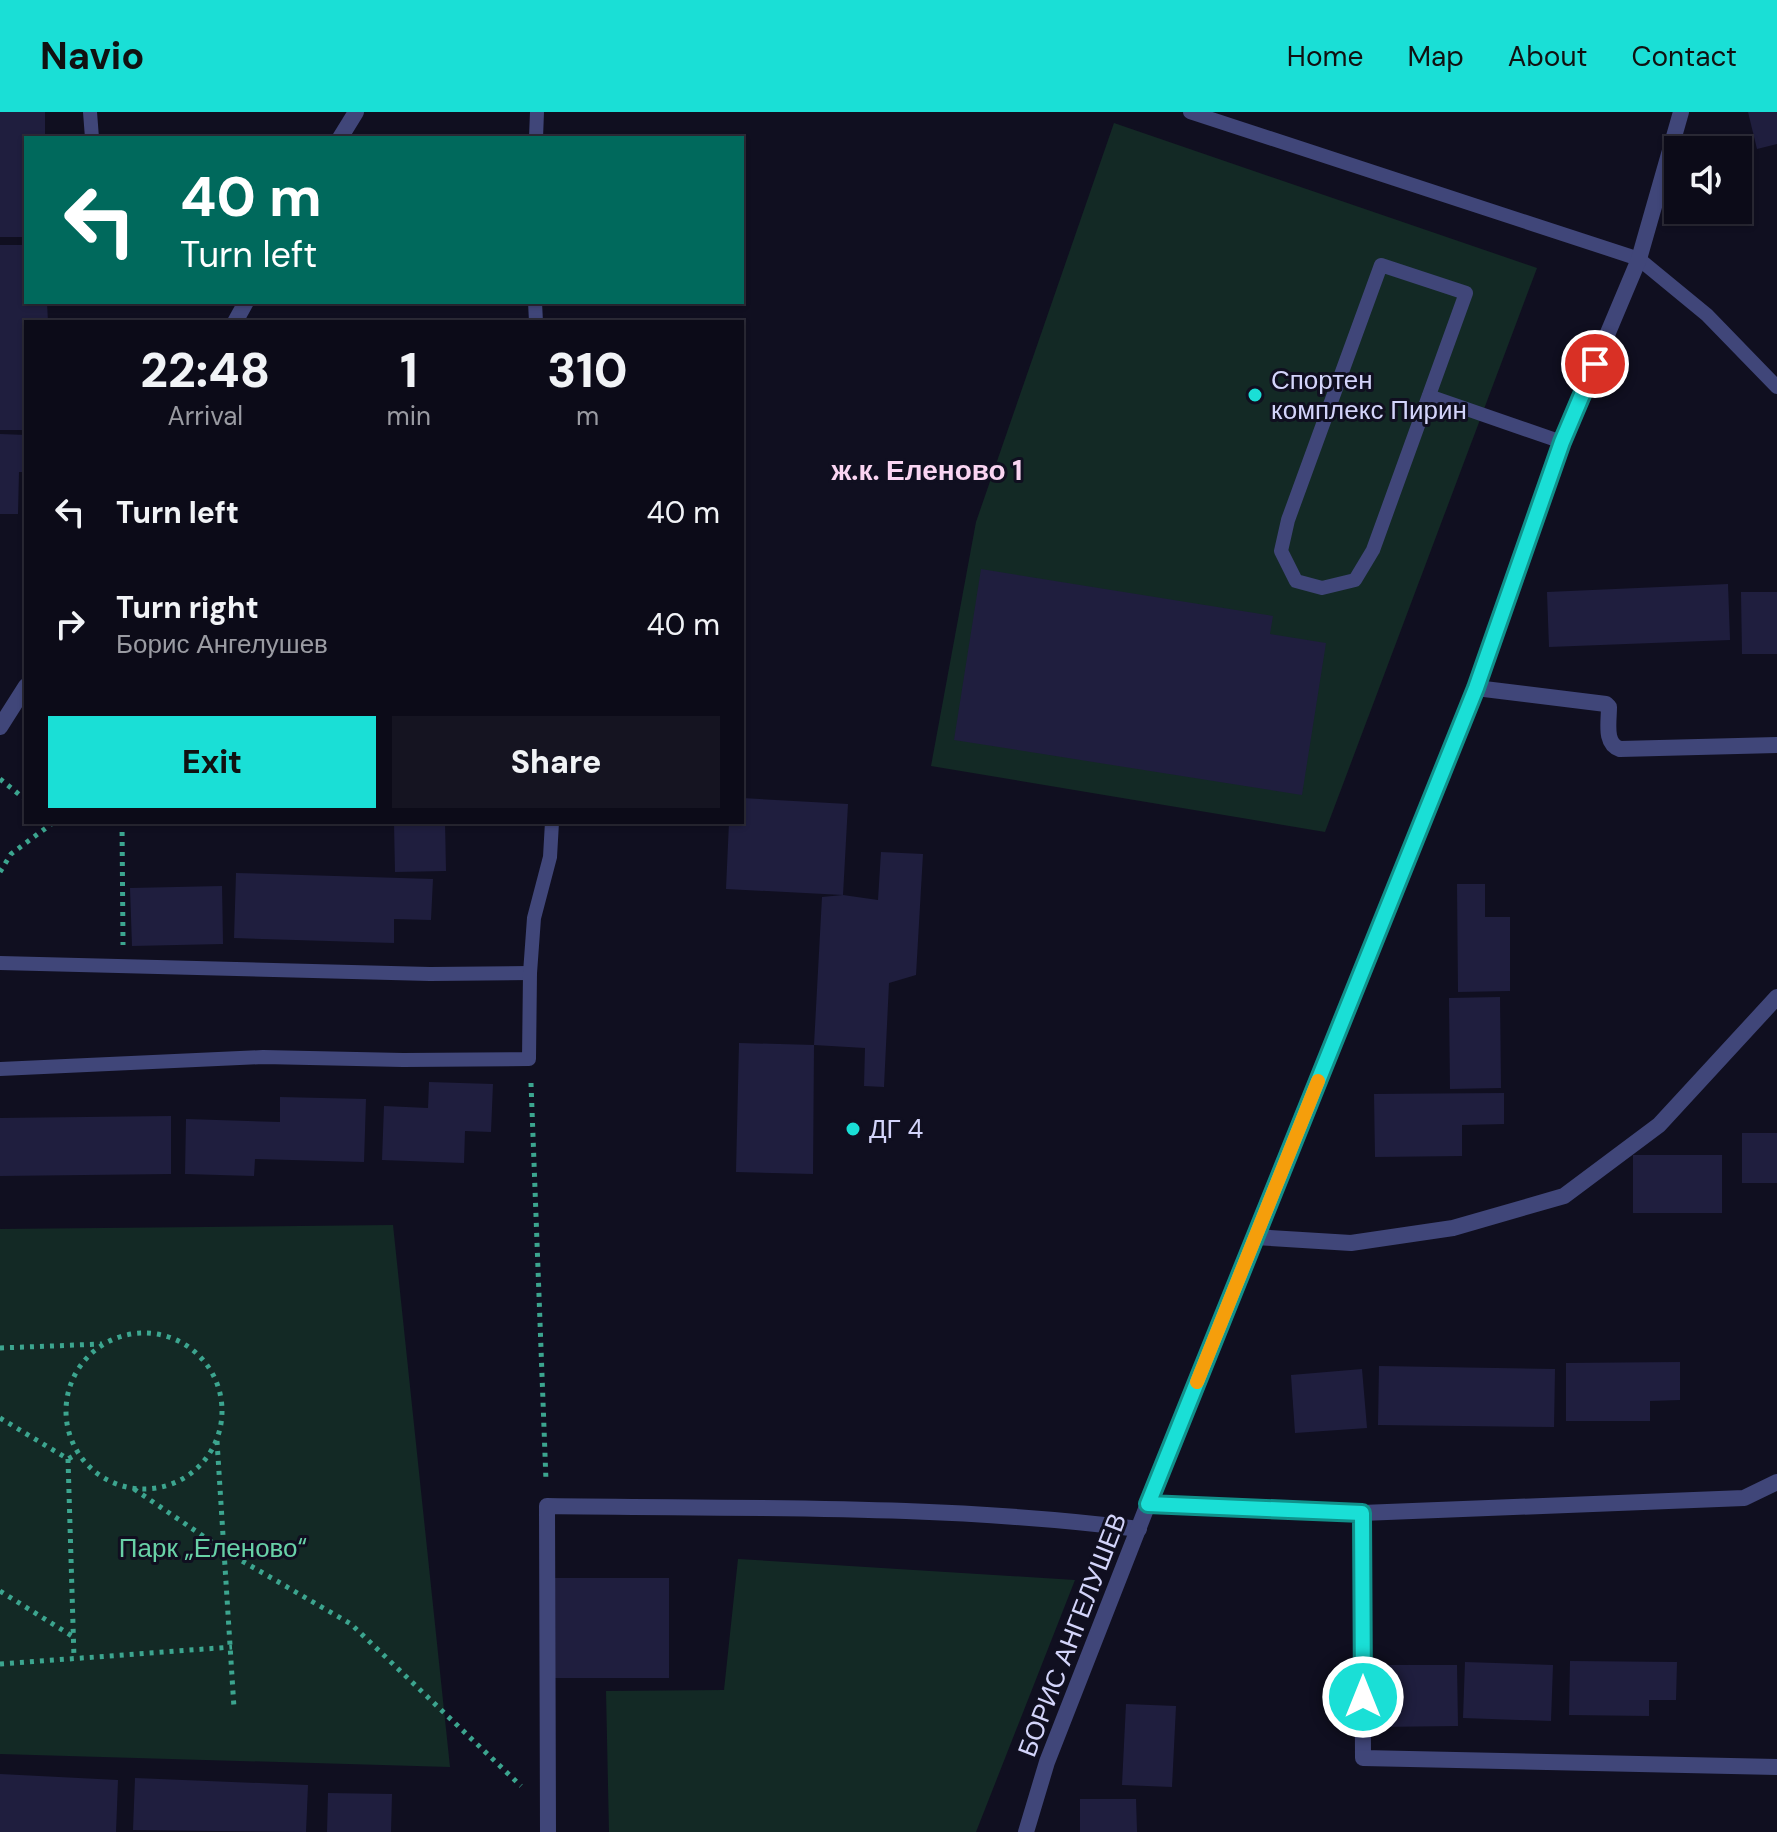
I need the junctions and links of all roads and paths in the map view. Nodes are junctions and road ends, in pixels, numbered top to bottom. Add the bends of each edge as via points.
1 (90, 112) edge
2 (356, 112) edge
3 (537, 112) edge
4 (1190, 112) edge
5 (1681, 112) edge
6 (92, 136) edge
7 (341, 136) edge
8 (536, 136) edge
9 (1639, 259) junction
10 (1777, 387) edge
11 (1429, 396) junction
12 (1562, 442) junction
13 (1476, 688) junction
14 (24, 689) edge
15 (0, 727) edge
16 (1777, 745) edge
17 (0, 779) edge
18 (24, 798) edge
19 (51, 824) edge
20 (122, 824) edge
21 (552, 824) edge
22 (0, 872) edge
23 (0, 963) edge
24 (124, 965) junction
25 (530, 973) junction
26 (1777, 997) edge
27 (529, 1059) junction
28 (0, 1069) edge
29 (1255, 1237) junction
30 (103, 1344) junction
31 (0, 1348) edge
32 (0, 1418) edge
33 (217, 1440) junction
34 (77, 1454) junction
35 (68, 1459) junction
36 (1777, 1482) edge
37 (134, 1489) junction
38 (1148, 1504) junction
39 (547, 1506) junction
40 (1362, 1513) junction
41 (1139, 1529) junction
42 (225, 1551) junction
43 (0, 1591) edge
44 (72, 1636) junction
45 (232, 1647) junction
46 (74, 1658) junction
47 (0, 1664) edge
48 (234, 1708) dead end
49 (1777, 1767) edge
50 (548, 1811) junction
51 (548, 1832) edge
52 (1026, 1832) edge

1 - 6 lane
2 - 7 street
3 - 8 lane
4 - 9 lane
5 - 9 street, БОРИС АНГЕЛУШЕВ
9 - 10 lane via 1707,315
9 - 12 street, БОРИС АНГЕЛУШЕВ
11 - 11 lane via 1373,550 1355,580 1322,588 1296,581 1281,551 1288,520 1381,265 1466,293
11 - 12 lane
12 - 13 street, БОРИС АНГЕЛУШЕВ
13 - 16 street via 1606,704 1609,741 1620,749
13 - 29 street, БОРИС АНГЕЛУШЕВ
14 - 15 street
17 - 18 path
19 - 22 path via 11,854
20 - 24 path
21 - 25 lane via 550,857 534,918
23 - 24 lane
24 - 25 lane
25 - 27 lane
26 - 29 street via 1659,1125 1564,1196 1453,1228 1351,1243
27 - 28 lane via 263,1057
27 - 39 path
29 - 38 street, БОРИС АНГЕЛУШЕВ
30 - 31 path
30 - 33 path via 134,1333 166,1335 194,1351 214,1377 223,1408
30 - 34 path via 80,1364 67,1393 66,1424
32 - 35 path
33 - 37 path via 197,1469 168,1486
33 - 42 path
34 - 35 path
34 - 37 path via 102,1478
35 - 44 path
36 - 40 street via 1744,1498
37 - 42 path
38 - 40 street
38 - 41 street, БОРИС АНГЕЛУШЕВ
39 - 41 street via 916,1512 1054,1518
39 - 50 street
40 - 49 street via 1363,1758
41 - 52 street, БОРИС АНГЕЛУШЕВ via 1047,1762
42 - 45 path
42 - 50 path via 351,1624
43 - 44 path
44 - 46 path
45 - 46 path
45 - 48 path
46 - 47 path
50 - 51 street

